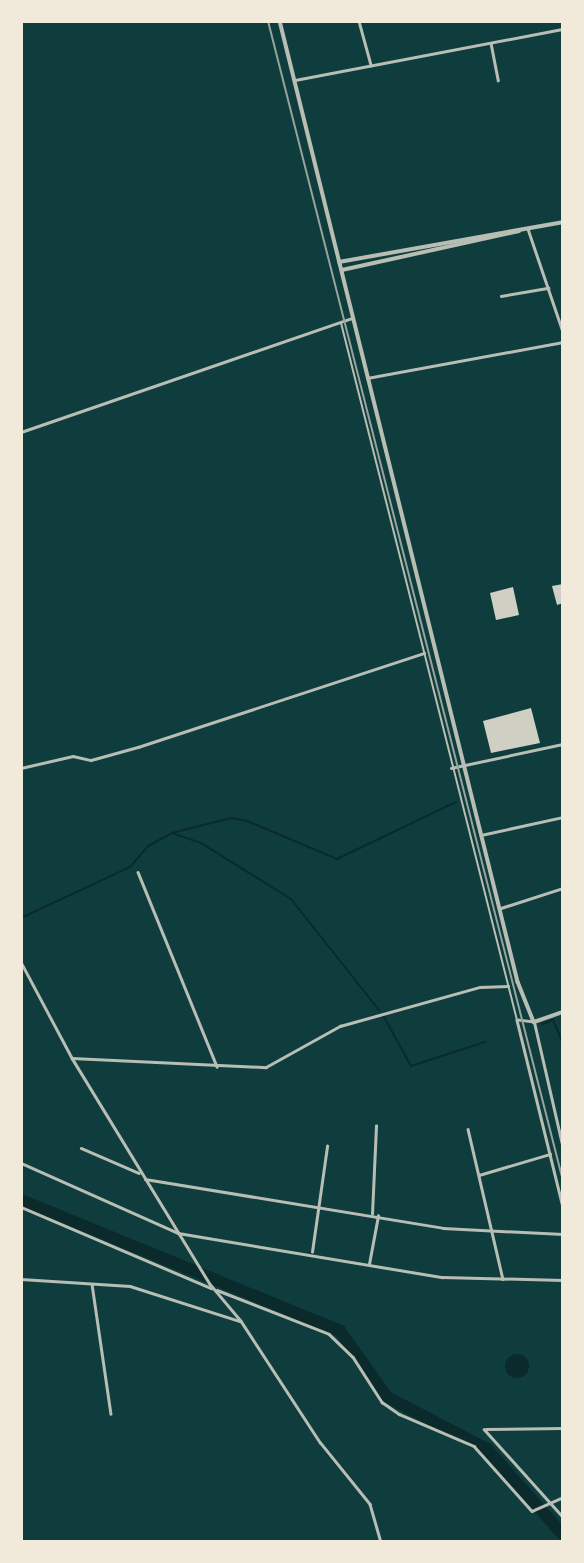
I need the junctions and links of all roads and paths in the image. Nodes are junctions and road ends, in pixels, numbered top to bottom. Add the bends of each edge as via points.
1 (280, 21) edge
2 (359, 21) edge
3 (563, 29) edge
4 (491, 43) junction
5 (371, 65) junction
6 (498, 80) dead end
7 (294, 81) junction
8 (563, 222) edge
9 (527, 228) junction
10 (339, 262) junction
11 (342, 270) junction
12 (548, 288) junction
13 (501, 296) dead end
14 (353, 317) junction
15 (341, 322) junction
16 (563, 332) edge
17 (563, 342) edge
18 (367, 378) junction
19 (21, 432) edge
20 (424, 653) junction
21 (563, 744) edge
22 (462, 764) junction
23 (21, 768) edge
24 (451, 768) junction
25 (563, 817) edge
26 (481, 835) junction
27 (138, 872) dead end
28 (563, 887) edge
29 (500, 908) junction
30 (21, 962) edge
31 (508, 986) junction
32 (563, 1012) edge
33 (517, 1020) junction
34 (534, 1022) junction
35 (72, 1058) junction
36 (217, 1067) junction
37 (376, 1126) dead end
38 (468, 1129) dead end
39 (327, 1146) dead end
40 (81, 1148) dead end
41 (563, 1149) edge
42 (550, 1154) junction
43 (21, 1163) edge
44 (141, 1174) junction
45 (479, 1175) junction
46 (145, 1179) junction
47 (321, 1206) junction
48 (21, 1207) edge
49 (563, 1207) edge
50 (372, 1214) junction
51 (378, 1216) junction
52 (178, 1233) junction
53 (494, 1234) junction
54 (563, 1234) edge
55 (312, 1252) junction
56 (369, 1265) junction
57 (21, 1279) edge
58 (503, 1280) junction
59 (563, 1280) edge
60 (92, 1284) junction
61 (214, 1289) junction
62 (241, 1321) junction
63 (111, 1414) dead end
64 (563, 1428) edge
65 (563, 1497) edge
66 (549, 1504) junction
67 (563, 1517) edge
68 (381, 1542) edge

1 - 7 street
2 - 5 street
3 - 4 street
4 - 5 street
4 - 6 street
5 - 7 street
7 - 10 street
8 - 9 street
9 - 10 street
9 - 11 street via 482,243
9 - 12 street
10 - 11 street
11 - 14 street
12 - 13 street
12 - 16 street
14 - 15 street
14 - 18 street
15 - 19 street
15 - 20 lane
17 - 18 street
18 - 22 street
20 - 23 street via 138,747 91,760 74,756
20 - 24 lane
21 - 22 street
22 - 24 street
22 - 26 street
24 - 31 lane
25 - 26 street
26 - 29 street
27 - 36 street
28 - 29 street
29 - 34 street via 518,982
30 - 35 street
31 - 33 lane
31 - 36 street via 480,987 340,1026 266,1067
32 - 34 street
33 - 34 street
33 - 42 street
34 - 41 street
35 - 36 street
35 - 44 street
37 - 50 street
38 - 45 street
39 - 47 street
40 - 44 street
42 - 45 street
42 - 49 street
43 - 52 street
44 - 46 street
45 - 53 street
46 - 47 street
46 - 52 street
47 - 50 street
47 - 55 street
48 - 61 street
50 - 51 street
51 - 53 street
51 - 56 street
52 - 55 street
52 - 61 street
53 - 54 street
53 - 58 street
55 - 56 street
56 - 58 street via 442,1277
57 - 60 street
58 - 59 street
60 - 62 street via 130,1286
60 - 63 street
61 - 62 street
61 - 66 street via 329,1335 353,1357 382,1402 398,1414 474,1446 535,1510
62 - 68 street via 320,1442 370,1504
64 - 66 street via 484,1429
65 - 66 street
66 - 67 street

